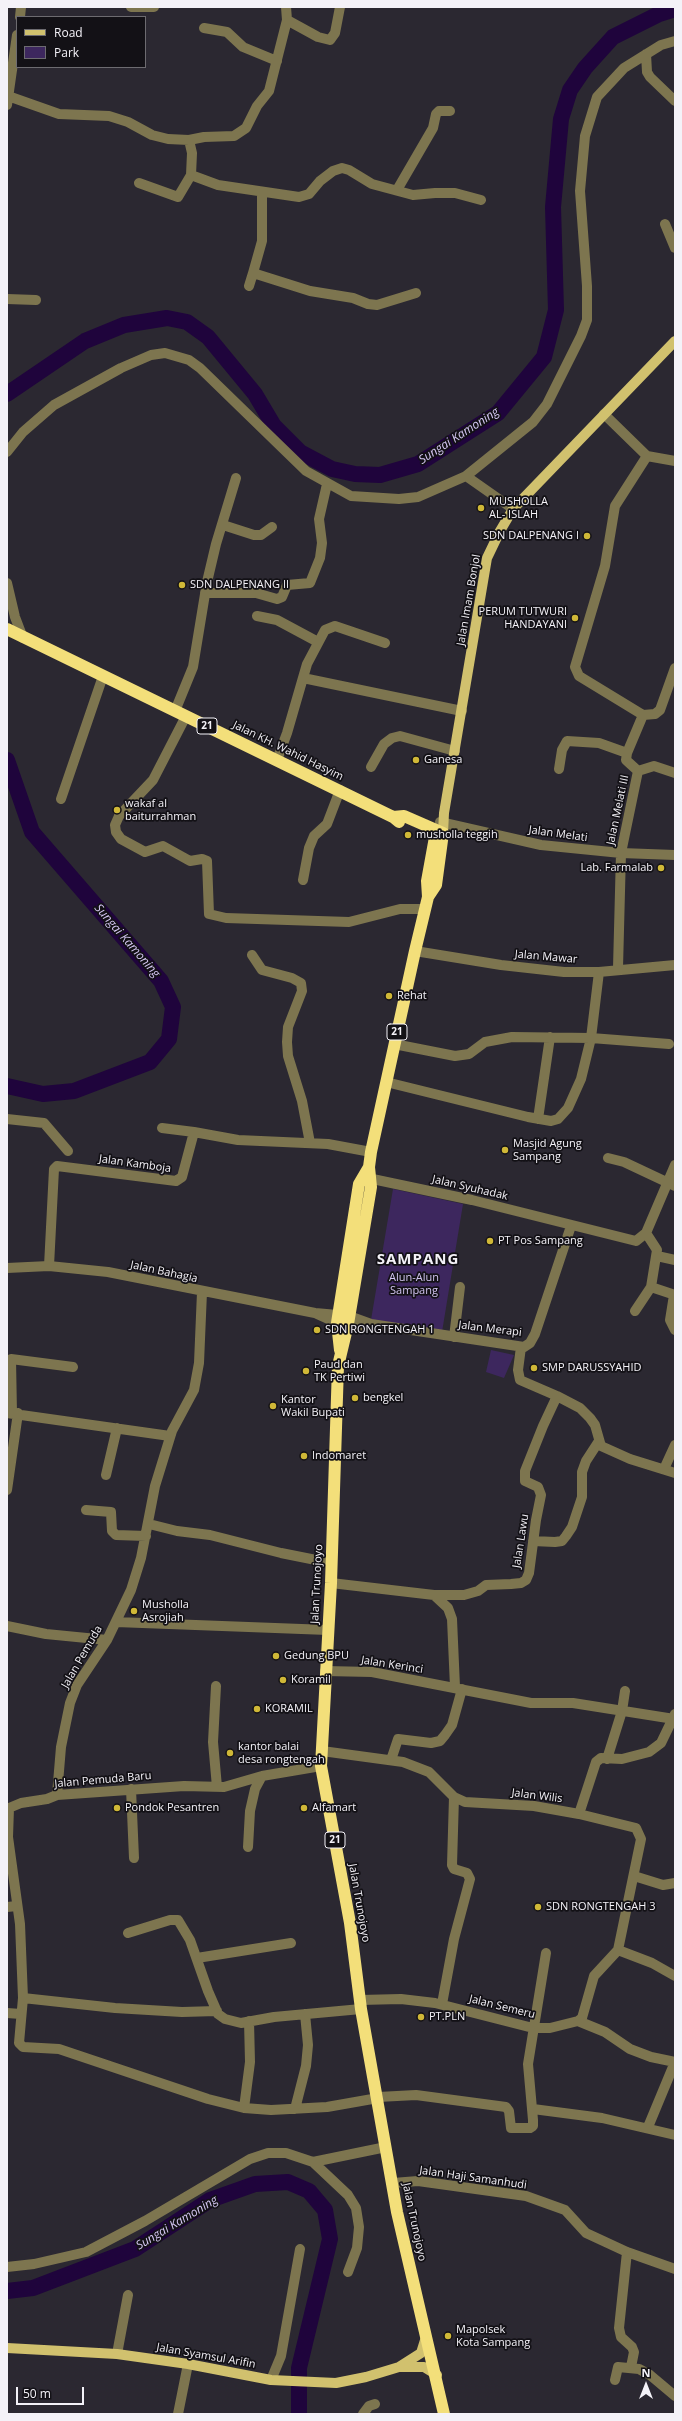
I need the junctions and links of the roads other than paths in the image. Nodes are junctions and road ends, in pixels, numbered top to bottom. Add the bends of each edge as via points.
1 (131, 7) edge
2 (154, 7) edge
3 (286, 7) edge
4 (340, 7) edge
5 (287, 20) junction
6 (204, 28) dead end
7 (675, 41) edge
8 (16, 42) edge
9 (646, 54) junction
10 (277, 61) junction
11 (8, 101) edge
12 (675, 101) edge
13 (450, 111) dead end
14 (189, 140) junction
15 (191, 175) junction
16 (139, 183) dead end
17 (397, 190) junction
18 (262, 192) junction
19 (481, 200) dead end
20 (665, 224) dead end
21 (675, 248) edge
22 (253, 273) junction
23 (249, 286) dead end
24 (416, 293) dead end
25 (7, 299) edge
26 (36, 300) dead end
27 (675, 341) edge
28 (604, 414) junction
29 (7, 452) edge
30 (647, 456) junction
31 (675, 462) edge
32 (466, 476) junction
33 (236, 478) dead end
34 (327, 484) junction
35 (513, 509) junction
36 (223, 525) junction
37 (272, 527) dead end
38 (7, 583) edge
39 (205, 593) junction
40 (257, 616) dead end
41 (7, 629) edge
42 (22, 637) junction
43 (318, 642) junction
44 (385, 643) dead end
45 (675, 668) edge
46 (103, 676) junction
47 (303, 678) junction
48 (462, 711) junction
49 (181, 713) junction
50 (643, 715) junction
51 (455, 750) junction
52 (627, 753) junction
53 (277, 760) junction
54 (371, 767) dead end
55 (559, 769) dead end
56 (638, 771) junction
57 (675, 773) edge
58 (340, 790) junction
59 (61, 799) dead end
60 (393, 817) junction
61 (440, 829) junction
62 (621, 853) junction
63 (675, 855) edge
64 (303, 880) dead end
65 (426, 903) junction
66 (415, 951) junction
67 (252, 955) dead end
68 (675, 965) edge
69 (618, 968) junction
70 (599, 972) junction
71 (550, 1037) junction
72 (591, 1038) junction
73 (394, 1044) junction
74 (669, 1044) dead end
75 (386, 1082) junction
76 (7, 1119) edge
77 (538, 1119) junction
78 (162, 1128) dead end
79 (194, 1132) junction
80 (310, 1143) junction
81 (68, 1151) dead end
82 (371, 1152) junction
83 (608, 1158) dead end
84 (675, 1165) edge
85 (368, 1174) junction
86 (671, 1184) edge
87 (571, 1226) junction
88 (646, 1233) junction
89 (657, 1256) junction
90 (675, 1260) edge
91 (49, 1266) junction
92 (7, 1268) edge
93 (460, 1287) dead end
94 (651, 1287) junction
95 (202, 1292) junction
96 (675, 1295) edge
97 (635, 1311) dead end
98 (343, 1319) junction
99 (675, 1330) edge
100 (454, 1337) junction
101 (521, 1347) junction
102 (9, 1359) edge
103 (72, 1367) dead end
104 (558, 1396) junction
105 (12, 1413) edge
106 (117, 1428) junction
107 (171, 1434) junction
108 (599, 1441) junction
109 (675, 1445) edge
110 (664, 1469) junction
111 (675, 1473) edge
112 (106, 1475) dead end
113 (7, 1490) edge
114 (86, 1510) dead end
115 (149, 1524) junction
116 (146, 1536) junction
117 (533, 1541) junction
118 (331, 1563) junction
119 (331, 1583) junction
120 (434, 1595) junction
121 (116, 1622) junction
122 (7, 1626) edge
123 (328, 1630) junction
124 (107, 1640) junction
125 (325, 1670) junction
126 (216, 1686) dead end
127 (459, 1688) junction
128 (625, 1691) dead end
129 (622, 1711) junction
130 (674, 1717) edge
131 (322, 1751) junction
132 (607, 1759) junction
133 (391, 1760) junction
134 (321, 1766) junction
135 (262, 1776) junction
136 (217, 1787) junction
137 (131, 1789) junction
138 (57, 1795) junction
139 (454, 1797) junction
140 (8, 1808) edge
141 (579, 1814) junction
142 (248, 1847) dead end
143 (134, 1858) dead end
144 (9, 1862) edge
145 (634, 1876) junction
146 (675, 1883) edge
147 (12, 1906) edge
148 (128, 1933) dead end
149 (292, 1943) dead end
150 (618, 1950) junction
151 (546, 1953) dead end
152 (197, 1958) junction
153 (675, 1976) edge
154 (23, 1998) junction
155 (361, 2004) junction
156 (442, 2004) junction
157 (217, 2011) junction
158 (7, 2013) edge
159 (21, 2014) junction
160 (305, 2014) junction
161 (249, 2021) junction
162 (578, 2021) junction
163 (533, 2028) junction
164 (675, 2062) edge
165 (378, 2098) junction
166 (244, 2108) junction
167 (295, 2109) junction
168 (532, 2109) junction
169 (648, 2127) junction
170 (675, 2135) edge
171 (386, 2147) junction
172 (313, 2162) junction
173 (393, 2183) junction
174 (300, 2249) dead end
175 (627, 2252) junction
176 (7, 2267) edge
177 (675, 2269) edge
178 (348, 2272) dead end
179 (128, 2295) dead end
180 (426, 2336) junction
181 (7, 2348) edge
182 (117, 2354) junction
183 (432, 2358) junction
184 (412, 2363) junction
185 (188, 2364) junction
186 (631, 2367) junction
187 (437, 2376) junction
188 (271, 2380) junction
189 (616, 2380) dead end
190 (675, 2396) edge
191 (375, 2404) dead end
192 (178, 2414) edge
193 (363, 2414) edge
194 (444, 2414) edge

1 - 2 street
3 - 5 street
4 - 5 street via 335,33 330,40
5 - 10 street
6 - 10 street via 227,32 243,47
7 - 9 street via 661,45
8 - 11 street
9 - 12 street via 647,72 650,77
9 - 32 street via 624,68 597,97 585,136 580,191 587,320 581,336 547,404 533,422
10 - 14 street via 269,91 242,132 234,136
11 - 14 street via 59,114 109,116 128,122 152,135
13 - 17 street via 439,111 436,114 433,128
14 - 15 street via 192,153
15 - 16 street via 178,197
15 - 18 street via 218,185
17 - 18 street via 372,184 342,168 333,171 305,196 286,197
17 - 19 street via 413,195 455,193
18 - 22 street via 262,241
20 - 21 street
22 - 23 street
22 - 24 street via 310,291 353,298 368,304
25 - 26 street
27 - 28 main road, Jalan Imam Bonjol
28 - 30 street
28 - 35 main road, Jalan Imam Bonjol
29 - 34 street via 23,432 54,405 121,368 151,355 164,353 189,360 200,368 306,471
30 - 31 street
30 - 50 street via 615,506 605,566 575,668 579,676
32 - 34 street via 418,496 399,499 351,496
32 - 35 street
33 - 36 street
34 - 39 street via 319,519 322,544 320,558 310,583 287,585 282,597 277,599 256,593
35 - 48 main road, Jalan Imam Bonjol via 487,558
36 - 37 street via 254,535 260,535
36 - 39 street
38 - 42 street
39 - 49 street via 193,667
40 - 43 street via 277,620
41 - 42 highway, 21
42 - 46 highway, Jalan KH. Wahid Hasyim / 21
43 - 44 street via 325,630 335,626
43 - 47 street via 306,664
45 - 50 street via 660,710 655,714
46 - 49 highway, Jalan KH. Wahid Hasyim / 21
46 - 59 street
47 - 48 street
47 - 53 street
48 - 51 main road, Jalan Imam Bonjol
49 - 53 highway, Jalan KH. Wahid Hasyim / 21
49 - 65 street via 153,780 119,816 115,825 116,832 121,838 144,852 163,846 190,861 207,861 209,914 226,918 349,922
50 - 52 street
51 - 54 street via 400,736 384,744
51 - 61 main road, Jalan Imam Bonjol
52 - 55 street via 599,743 567,741 562,750
52 - 56 street via 626,760
53 - 58 highway, Jalan KH. Wahid Hasyim / 21
56 - 57 street via 654,766
56 - 62 street, Jalan Melati III
58 - 60 highway, Jalan KH. Wahid Hasyim / 21
58 - 64 street via 327,824 314,836 309,848
60 - 61 highway, Jalan KH. Wahid Hasyim / 21 via 400,823
60 - 61 highway, Jalan KH. Wahid Hasyim / 21 via 404,816 424,826
61 - 62 street, Jalan Melati via 541,845
61 - 65 highway, 21 via 436,885
62 - 63 street, Jalan Melati
62 - 69 street, Jalan Melati III
65 - 66 highway, 21
66 - 70 street, Jalan Mawar via 517,967 564,972
66 - 73 highway, 21
67 - 80 street via 262,970 292,978 301,984 302,991 288,1027 287,1042 288,1056 302,1101
68 - 69 street, Jalan Mawar
69 - 70 street, Jalan Mawar
70 - 72 street
71 - 72 street
71 - 73 street via 498,1039 479,1045 469,1054 461,1056
71 - 77 street
72 - 74 street
72 - 77 street via 581,1079 568,1108 558,1119
73 - 75 highway, 21
75 - 77 street
75 - 82 highway, 21
76 - 81 street via 44,1123
78 - 79 street
79 - 80 street via 238,1140
79 - 91 street, Jalan Kamboja via 182,1177 176,1181 62,1165 55,1167
80 - 82 street
82 - 85 highway, 21
83 - 86 street
84 - 86 street
85 - 87 street, Jalan Syuhadak
85 - 98 highway, 21 via 359,1184
86 - 88 street
87 - 88 street, Jalan Syuhadak via 636,1241
87 - 101 street, Jalan Merapi via 535,1334 528,1345
88 - 89 street via 657,1250
89 - 90 street
89 - 94 street
91 - 92 street, Jalan Bahagia
91 - 95 street, Jalan Bahagia via 108,1272
93 - 100 street
94 - 96 street
94 - 97 street
95 - 98 street, Jalan Bahagia
95 - 107 street via 199,1362 194,1390
96 - 99 street via 670,1320
98 - 100 street, Jalan Merapi
98 - 118 highway, Jalan Trunojoyo / 21 via 333,1456
100 - 101 street, Jalan Merapi
101 - 104 street via 518,1370 520,1380
102 - 103 street
102 - 105 street
104 - 108 street via 580,1408 590,1418 595,1425
104 - 117 street, Jalan Lawu via 543,1426 526,1471 525,1481 541,1491
105 - 106 street
105 - 113 street
106 - 107 street
106 - 112 street
107 - 115 street via 155,1486
108 - 110 street via 601,1446 610,1451
108 - 117 street via 582,1472 582,1497 572,1527 562,1541
109 - 110 street
110 - 111 street
114 - 116 street via 111,1512 112,1532 116,1535
115 - 116 street
115 - 118 street via 210,1535
116 - 121 street via 131,1590
117 - 120 street, Jalan Lawu via 529,1573 521,1583 486,1585 478,1591 464,1595
118 - 119 highway, Jalan Trunojoyo / 21
119 - 120 street, Jalan Lawu
119 - 123 highway, Jalan Trunojoyo / 21
120 - 127 street via 448,1608 452,1619
121 - 123 street, Jalan Pemuda
121 - 124 street, Jalan Pemuda
122 - 124 street via 46,1634
123 - 125 highway, Jalan Trunojoyo / 21
124 - 138 street, Jalan Pemuda via 78,1685 70,1704 61,1746
125 - 127 street, Jalan Kerinci via 372,1672
125 - 131 highway, Jalan Trunojoyo / 21
126 - 136 street via 213,1742
127 - 129 street, Jalan Kerinci via 531,1703 573,1703
127 - 133 street via 452,1725 440,1741 431,1743 398,1739
128 - 129 street
129 - 130 street, Jalan Kerinci
129 - 132 street
130 - 132 street via 661,1743 649,1752 622,1759
131 - 133 street, Jalan Wilis
131 - 134 highway, Jalan Trunojoyo / 21
132 - 141 street via 596,1762
133 - 139 street, Jalan Wilis via 429,1772
134 - 135 street, Jalan Pemuda Baru
134 - 155 highway, Jalan Trunojoyo / 21 via 345,1894
135 - 136 street, Jalan Pemuda Baru via 245,1783
135 - 142 street via 255,1789 250,1811
136 - 137 street, Jalan Pemuda Baru
137 - 138 street, Jalan Pemuda Baru
137 - 143 street
138 - 140 street, Jalan Pemuda Baru
139 - 141 street, Jalan Wilis via 465,1802 534,1806
139 - 156 street via 452,1865 454,1869 467,1873 470,1879 454,1939
140 - 144 street, Jalan Pemuda Baru
141 - 145 street, Jalan Wilis via 636,1828 641,1839
144 - 147 street, Jalan Pemuda Baru
145 - 146 street via 663,1885
145 - 150 street, Jalan Wilis
147 - 154 street, Jalan Pemuda Baru
148 - 152 street via 176,1919 182,1924
149 - 152 street
150 - 153 street via 652,1963
150 - 162 street via 594,1976 582,2018
151 - 163 street
152 - 157 street
154 - 157 street via 122,2008 182,2012
154 - 159 street, Jalan Pemuda Baru
155 - 156 street, Jalan Semeru via 401,2000
155 - 160 street, Jalan Semeru
155 - 165 highway, Jalan Trunojoyo / 21
156 - 163 street, Jalan Semeru
157 - 161 street, Jalan Semeru via 225,2020 241,2023
158 - 159 street
159 - 166 street, Jalan Pemuda Baru via 19,2043 23,2047 59,2049 208,2099
160 - 161 street, Jalan Semeru
160 - 167 street via 308,2045 306,2066
161 - 166 street via 250,2062
162 - 163 street, Jalan Semeru via 550,2028
162 - 164 street via 605,2032 630,2049
163 - 168 street via 528,2064
164 - 169 street
165 - 167 street, Jalan Pemuda Baru via 327,2107
165 - 168 street, Jalan Pemuda Baru via 416,2095 506,2107 511,2128 519,2130 527,2130 533,2126
165 - 171 highway, Jalan Trunojoyo / 21
166 - 167 street, Jalan Pemuda Baru
168 - 169 street
169 - 170 street
171 - 172 street
171 - 173 highway, Jalan Trunojoyo / 21
172 - 176 street via 286,2153 268,2153 250,2159 145,2221 86,2252 34,2264
172 - 178 street via 348,2195 356,2208 359,2227 357,2248
173 - 175 street, Jalan Haji Samanhudi via 418,2181 526,2196 565,2210 586,2233
173 - 180 highway, Jalan Trunojoyo / 21
174 - 188 street via 280,2356
175 - 177 street, Jalan Haji Samanhudi
175 - 186 street via 619,2328 621,2337 634,2352
179 - 182 street
180 - 183 highway, 21
180 - 184 main road via 422,2353
181 - 182 main road, Jalan Syamsul Arifin
182 - 185 main road, Jalan Syamsul Arifin
183 - 184 main road
183 - 187 highway, 21
184 - 187 main road
184 - 188 main road, Jalan Syamsul Arifin via 366,2378 336,2383
185 - 188 main road, Jalan Syamsul Arifin
185 - 192 street
186 - 189 street via 617,2367
186 - 190 street via 650,2375
187 - 194 highway, 21
191 - 193 street via 369,2406

